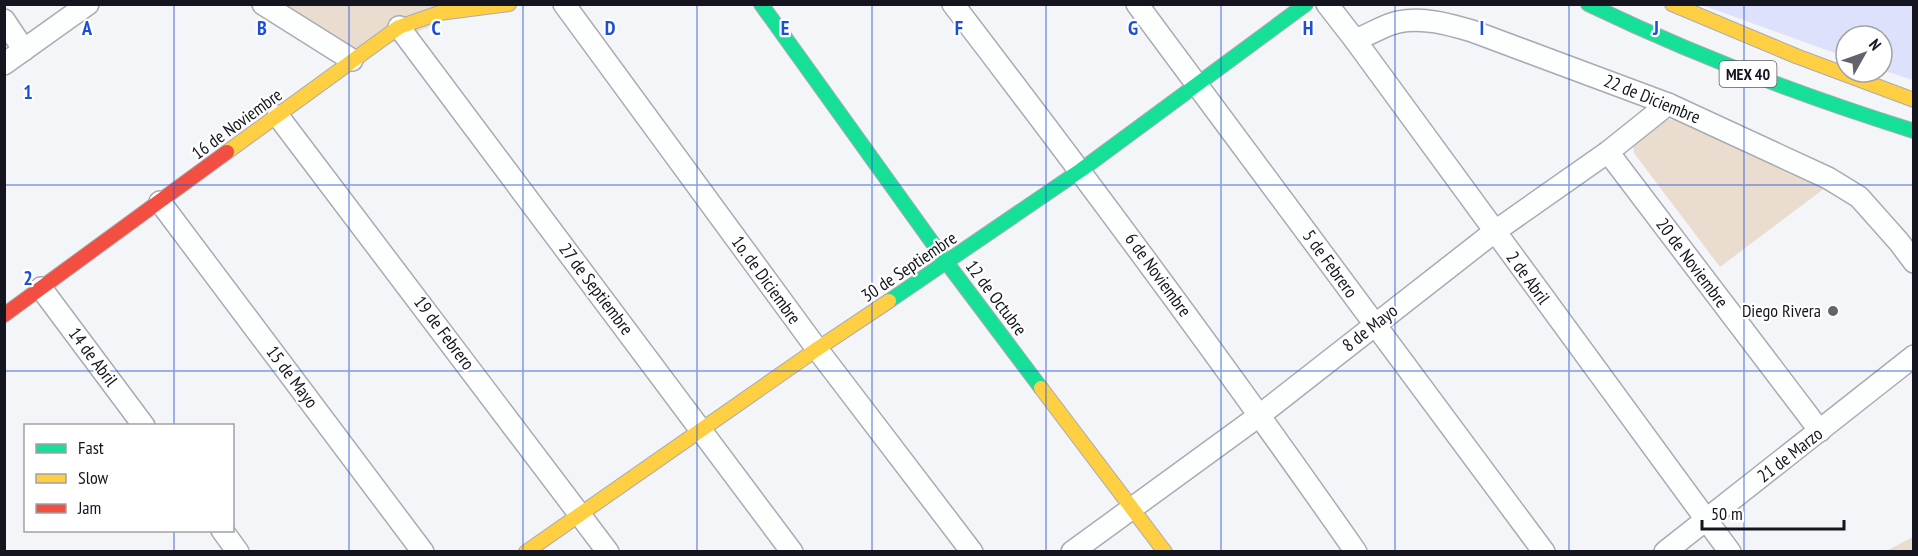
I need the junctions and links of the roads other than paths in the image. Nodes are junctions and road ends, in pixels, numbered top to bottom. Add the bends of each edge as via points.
1 (87, 4) edge
2 (263, 4) edge
3 (509, 4) edge
4 (564, 4) edge
5 (761, 4) edge
6 (952, 4) edge
7 (1137, 4) edge
8 (1306, 4) edge
9 (1327, 4) edge
10 (1588, 4) edge
11 (1672, 4) edge
12 (4, 20) edge
13 (399, 27) junction
14 (1355, 40) junction
15 (24, 50) junction
16 (352, 60) junction
17 (4, 64) edge
18 (1198, 85) junction
19 (1914, 100) edge
20 (1668, 104) junction
21 (278, 116) junction
22 (1914, 131) edge
23 (1608, 152) junction
24 (1081, 170) junction
25 (160, 202) junction
26 (1494, 232) junction
27 (1914, 262) edge
28 (947, 263) junction
29 (41, 288) junction
30 (4, 315) edge
31 (1374, 324) junction
32 (817, 349) junction
33 (1914, 356) edge
34 (1260, 415) junction
35 (143, 424) edge
36 (702, 430) junction
37 (1820, 431) junction
38 (1132, 507) junction
39 (580, 514) junction
40 (1707, 520) junction
41 (223, 532) edge
42 (238, 552) edge
43 (423, 552) edge
44 (526, 552) edge
45 (608, 552) edge
46 (792, 552) edge
47 (972, 552) edge
48 (1072, 552) edge
49 (1165, 552) edge
50 (1356, 552) edge
51 (1544, 552) edge
52 (1665, 552) edge
53 (1730, 552) edge

1 - 15 street
2 - 16 street
3 - 13 main road, 16 de Noviembre via 439,12
4 - 32 street, 1o. de Diciembre
5 - 28 main road, 12 de Octubre
6 - 24 street, 6 de Noviembre
7 - 18 street, 5 de Febrero
8 - 18 main road, 30 de Septiembre
9 - 14 street, 2 de Abril
10 - 22 main road, MEX 40 via 1717,63
11 - 19 main road, MEX 40
12 - 15 street
13 - 16 main road, 16 de Noviembre
13 - 36 street, 27 de Septiembre
14 - 20 street, 22 de Diciembre via 1396,22 1442,22
14 - 26 street, 2 de Abril
15 - 17 street
16 - 21 main road, 16 de Noviembre
18 - 24 main road, 30 de Septiembre
18 - 31 street, 5 de Febrero
20 - 23 street, 8 de Mayo
20 - 27 street, 22 de Diciembre via 1852,191
21 - 25 main road, 16 de Noviembre
21 - 39 street, 19 de Febrero
23 - 26 street, 8 de Mayo
23 - 37 street, 20 de Noviembre
24 - 28 main road, 30 de Septiembre
24 - 34 street, 6 de Noviembre
25 - 29 main road, 16 de Noviembre
25 - 43 street, 15 de Mayo
26 - 31 street, 8 de Mayo
26 - 40 street, 2 de Abril
28 - 32 main road, 30 de Septiembre
28 - 38 main road, 12 de Octubre
29 - 30 main road, 16 de Noviembre
29 - 35 street, 14 de Abril
31 - 34 street, 8 de Mayo
31 - 51 street, 5 de Febrero
32 - 36 main road, 30 de Septiembre
32 - 47 street, 1o. de Diciembre
33 - 37 street, 21 de Marzo
34 - 38 street, 8 de Mayo
34 - 50 street, 6 de Noviembre
36 - 39 main road, 30 de Septiembre
36 - 46 street, 27 de Septiembre
37 - 40 street, 21 de Marzo
38 - 48 street, 8 de Mayo
38 - 49 main road, 12 de Octubre
39 - 44 main road, 30 de Septiembre
39 - 45 street, 19 de Febrero
40 - 52 street, 21 de Marzo
40 - 53 street, 2 de Abril
41 - 42 street

